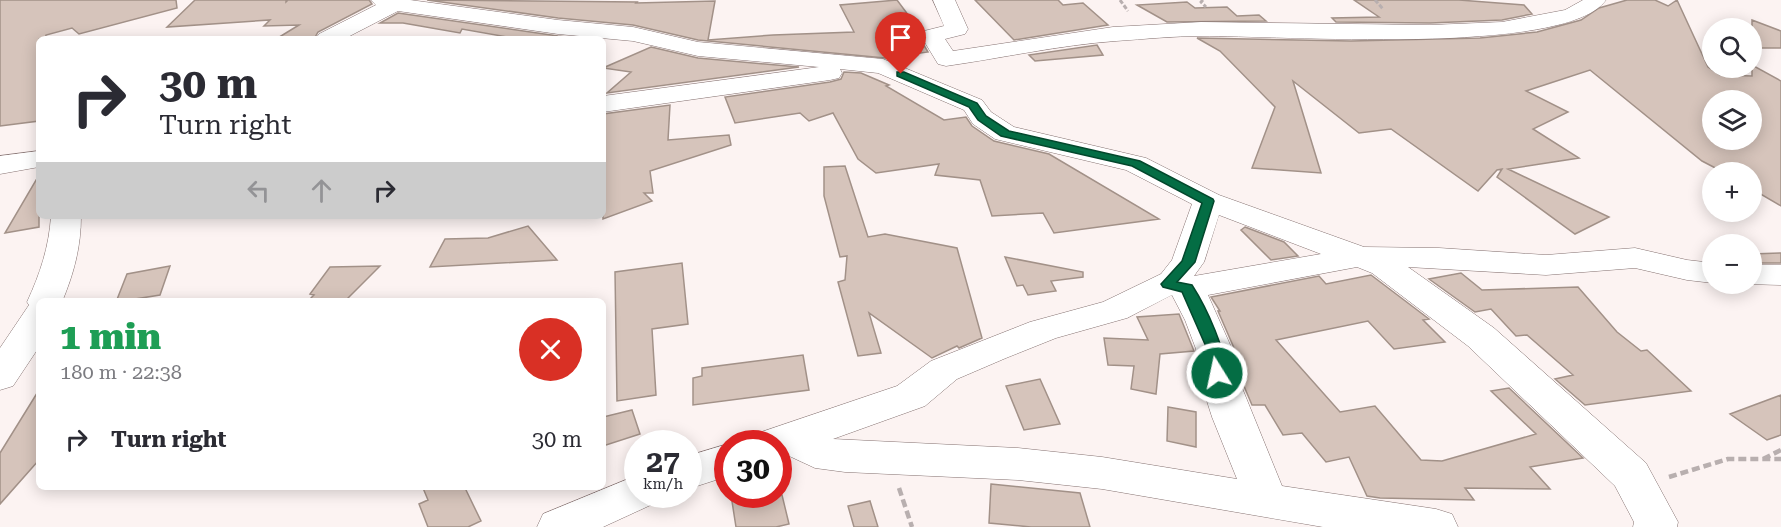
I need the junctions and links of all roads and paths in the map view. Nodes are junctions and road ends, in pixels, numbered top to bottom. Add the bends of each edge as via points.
1 (944, 0) edge
2 (1595, 0) edge
3 (388, 2) edge
4 (332, 36) edge
5 (946, 59) junction
6 (883, 66) junction
7 (606, 104) edge
8 (36, 159) edge
9 (0, 165) edge
10 (1208, 201) junction
11 (66, 219) edge
12 (1360, 257) junction
13 (1702, 272) edge
14 (1781, 274) edge
15 (1762, 275) edge
16 (1177, 286) junction
17 (46, 298) edge
18 (36, 321) edge
19 (0, 377) edge
20 (792, 438) edge
21 (792, 444) edge
22 (1781, 450) edge
23 (890, 458) junction
24 (1763, 459) junction
25 (1781, 459) edge
26 (624, 498) edge
27 (1265, 501) junction
28 (1655, 524) edge
29 (559, 527) edge
30 (912, 527) edge
31 (1436, 527) edge

1 - 5 street via 957,29 932,36
2 - 5 street via 1571,15 1502,29 1202,29 1113,34
3 - 4 street
3 - 6 street via 633,34 698,49
5 - 6 street
6 - 7 street
6 - 10 street via 973,105 982,118 1005,134 1136,164
8 - 9 street
10 - 12 street
10 - 16 street
11 - 17 street via 65,241
12 - 13 street via 1546,265 1635,258
12 - 16 street
12 - 28 street via 1384,266 1481,337 1631,475
14 - 15 street
16 - 20 street via 993,349 944,370 911,396
16 - 27 street via 1203,320 1232,417
18 - 19 street
21 - 23 street via 815,452
22 - 24 path
23 - 27 street via 1092,472
23 - 30 path
24 - 25 path
24 - 28 path via 1728,459 1650,485
26 - 29 street
27 - 31 street

